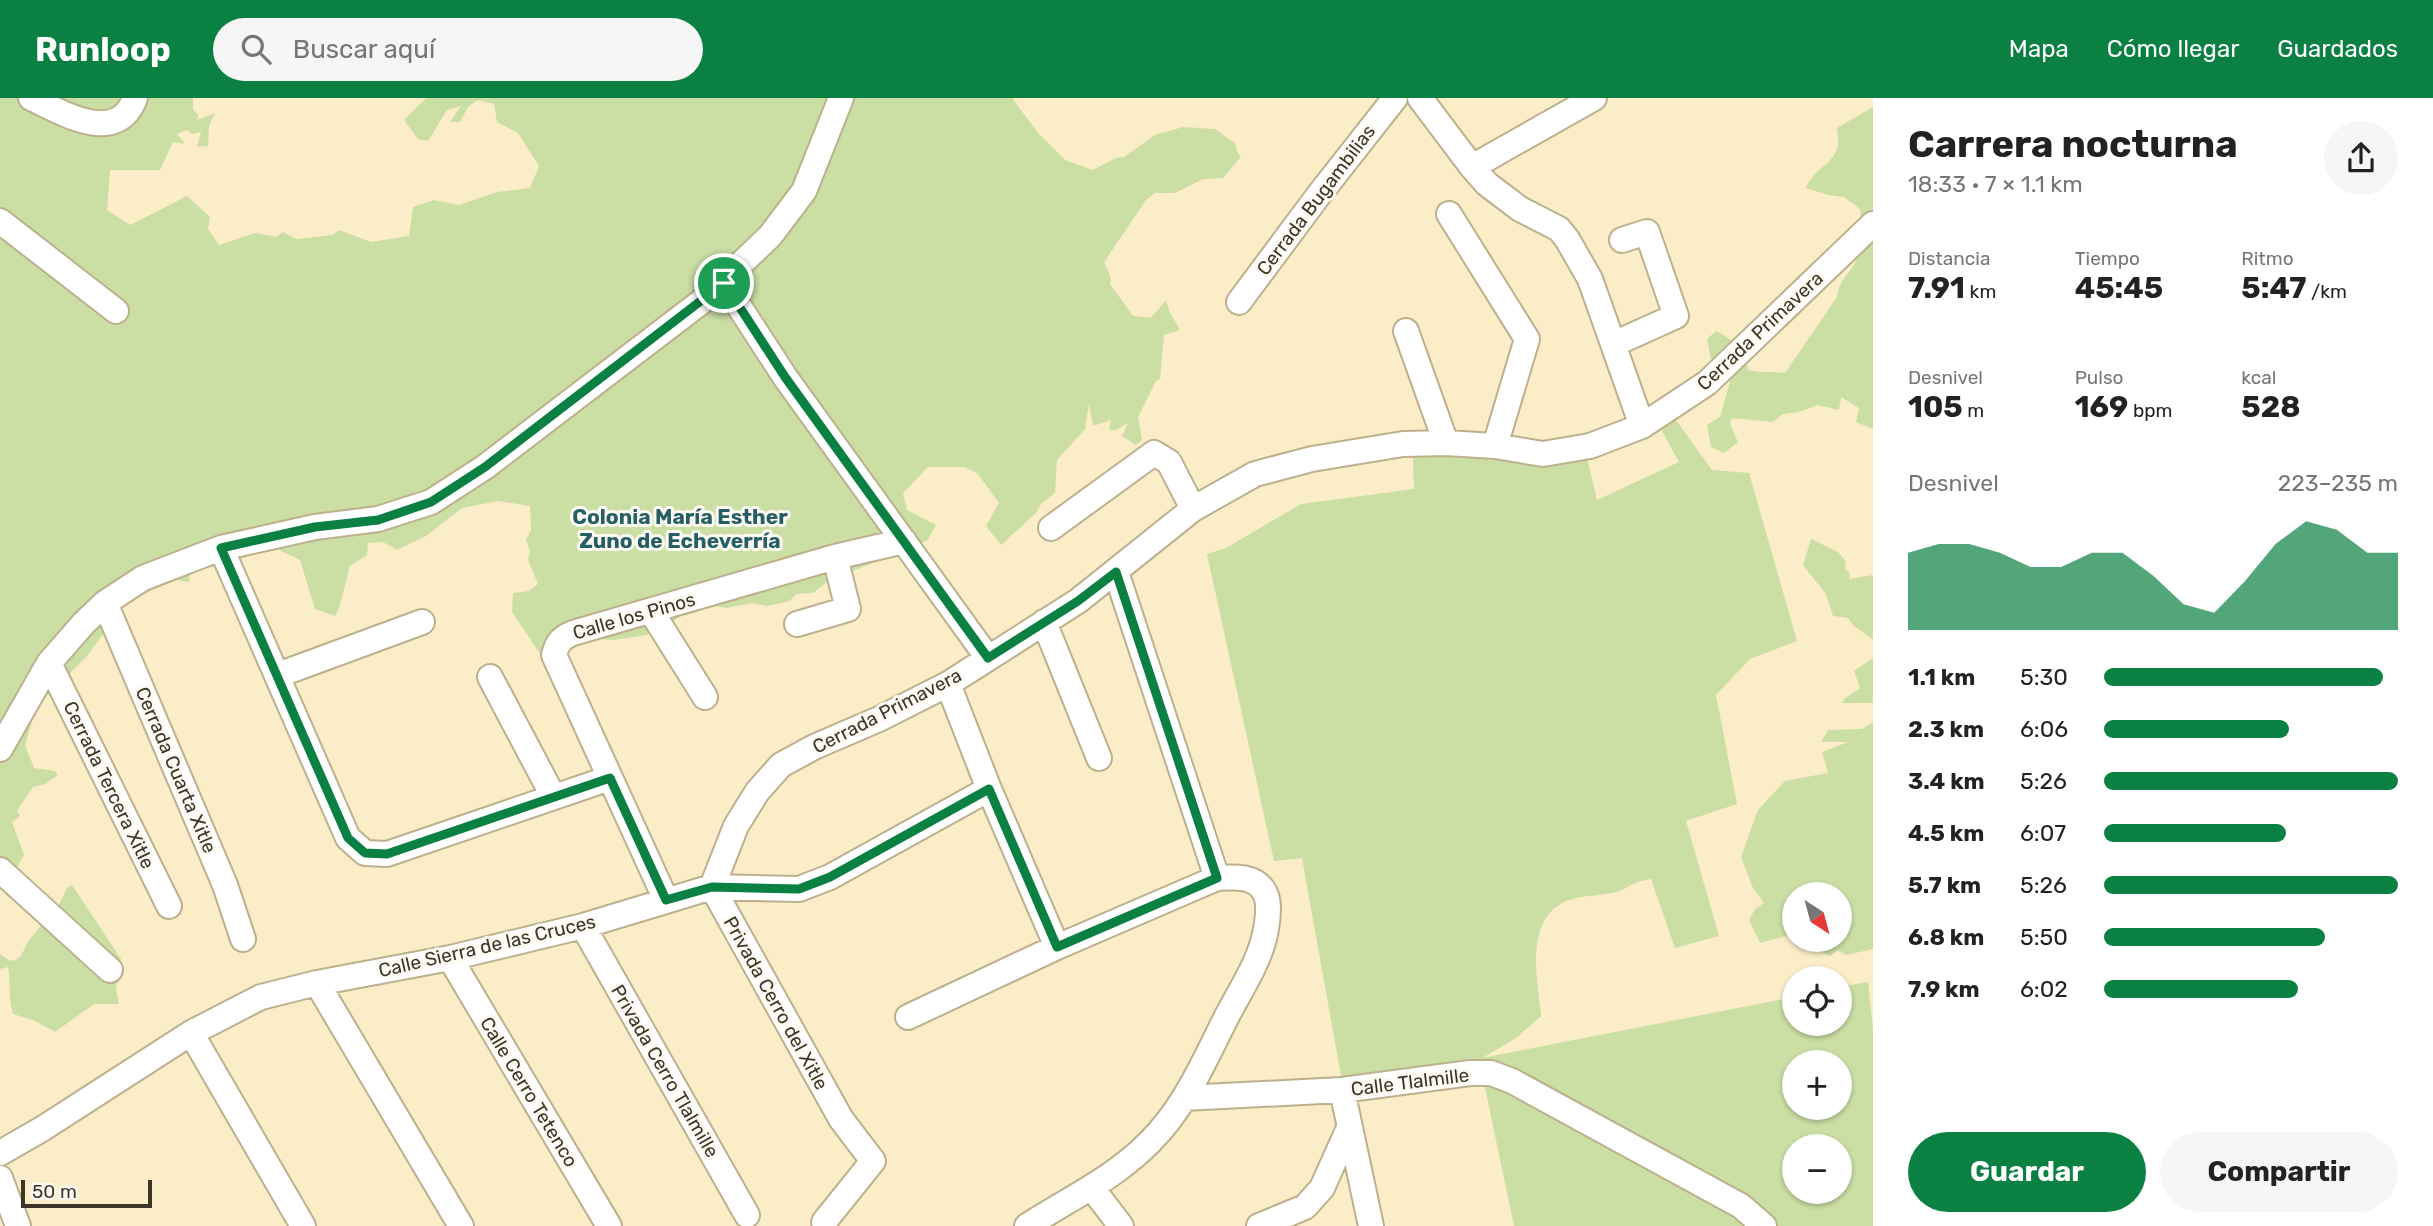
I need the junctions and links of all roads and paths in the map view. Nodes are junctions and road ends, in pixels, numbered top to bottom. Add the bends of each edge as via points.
1 (31, 98) edge
2 (135, 98) edge
3 (841, 98) edge
4 (1395, 98) edge
5 (1420, 98) edge
6 (1594, 98) edge
7 (1472, 167) junction
8 (1449, 214) dead end
9 (0, 221) edge
10 (1873, 224) edge
11 (1622, 240) dead end
12 (724, 283) junction
13 (1239, 302) dead end
14 (116, 311) dead end
15 (1406, 331) dead end
16 (1614, 344) junction
17 (1642, 426) junction
18 (1446, 443) junction
19 (1495, 446) junction
20 (1193, 509) junction
21 (1051, 528) dead end
22 (904, 541) junction
23 (221, 548) junction
24 (835, 557) junction
25 (1116, 572) junction
26 (105, 603) junction
27 (651, 611) junction
28 (422, 622) dead end
29 (1044, 622) junction
30 (797, 624) dead end
31 (988, 658) junction
32 (49, 663) junction
33 (278, 675) junction
34 (490, 677) dead end
35 (948, 684) junction
36 (705, 697) dead end
37 (0, 749) edge
38 (1099, 758) dead end
39 (610, 778) junction
40 (989, 789) junction
41 (553, 796) junction
42 (0, 870) edge
43 (1217, 878) junction
44 (712, 887) junction
45 (666, 900) junction
46 (169, 906) dead end
47 (583, 926) junction
48 (243, 939) dead end
49 (1057, 947) junction
50 (450, 958) junction
51 (110, 970) dead end
52 (317, 983) junction
53 (908, 1017) dead end
54 (191, 1032) junction
55 (1342, 1090) junction
56 (1184, 1098) junction
57 (1349, 1128) junction
58 (0, 1153) edge
59 (0, 1178) edge
60 (1092, 1188) junction
61 (747, 1216) dead end
62 (824, 1222) dead end
63 (18, 1226) edge
64 (303, 1226) edge
65 (461, 1226) edge
66 (609, 1226) edge
67 (1027, 1226) edge
68 (1121, 1226) edge
69 (1259, 1226) edge
70 (1371, 1226) edge
71 (1763, 1226) edge

1 - 2 street via 83,122 105,124 122,118
3 - 12 street via 804,191 770,236
4 - 13 street, Cerrada Bugambilias
5 - 7 street
6 - 7 street
7 - 16 street via 1496,193 1559,229 1590,279
8 - 19 street via 1527,340
9 - 14 street
10 - 17 street, Cerrada Primavera via 1707,383
11 - 16 street via 1647,232 1676,316
12 - 22 street via 785,377
12 - 23 street via 485,467 431,502 378,520 315,527
15 - 18 street
16 - 17 street
17 - 19 street, Cerrada Primavera via 1590,446 1543,454
18 - 19 street, Cerrada Primavera
18 - 20 street, Cerrada Primavera via 1403,444 1255,474
20 - 21 street via 1169,462 1154,453
20 - 25 street, Cerrada Primavera
22 - 24 street, Calle los Pinos
22 - 31 street
23 - 26 street via 143,578
23 - 33 street
24 - 27 street, Calle los Pinos
24 - 30 street via 848,609
25 - 29 street, Cerrada Primavera
25 - 43 street
26 - 32 street
26 - 48 street, Cerrada Cuarta Xitle via 225,885
27 - 36 street
27 - 39 street, Calle los Pinos via 564,637 556,645 554,655
28 - 33 street
29 - 31 street, Cerrada Primavera
29 - 38 street
31 - 35 street, Cerrada Primavera
32 - 37 street
32 - 46 street, Cerrada Tercera Xitle
33 - 41 street via 348,838 365,853 387,854
34 - 41 street
35 - 40 street
35 - 44 street, Cerrada Primavera via 781,765 736,825
39 - 41 street
39 - 45 street, Calle los Pinos
40 - 44 street, Calle Sierra de las Cruces via 830,877 799,889
40 - 49 street
42 - 51 street
43 - 49 street
43 - 56 street via 1241,877 1264,890 1266,930 1255,963
44 - 45 street, Calle Sierra de las Cruces
44 - 62 street, Privada Cerro del Xitle via 841,1119 873,1161
45 - 47 street, Calle Sierra de las Cruces
47 - 50 street, Calle Sierra de las Cruces
47 - 61 street, Privada Cerro Tlalmille
49 - 53 street
50 - 52 street, Calle Sierra de las Cruces
50 - 66 street, Calle Cerro Tetenco
52 - 54 street, Calle Sierra de las Cruces via 261,997
52 - 65 street
54 - 58 street, Calle Sierra de las Cruces
54 - 64 street
55 - 56 street, Calle Tlalmille
55 - 57 street
55 - 71 street, Calle Tlalmille via 1491,1073 1741,1206
56 - 60 street via 1161,1130 1127,1164
57 - 69 street via 1322,1188 1306,1208
57 - 70 street
59 - 63 street
60 - 67 street
60 - 68 street

